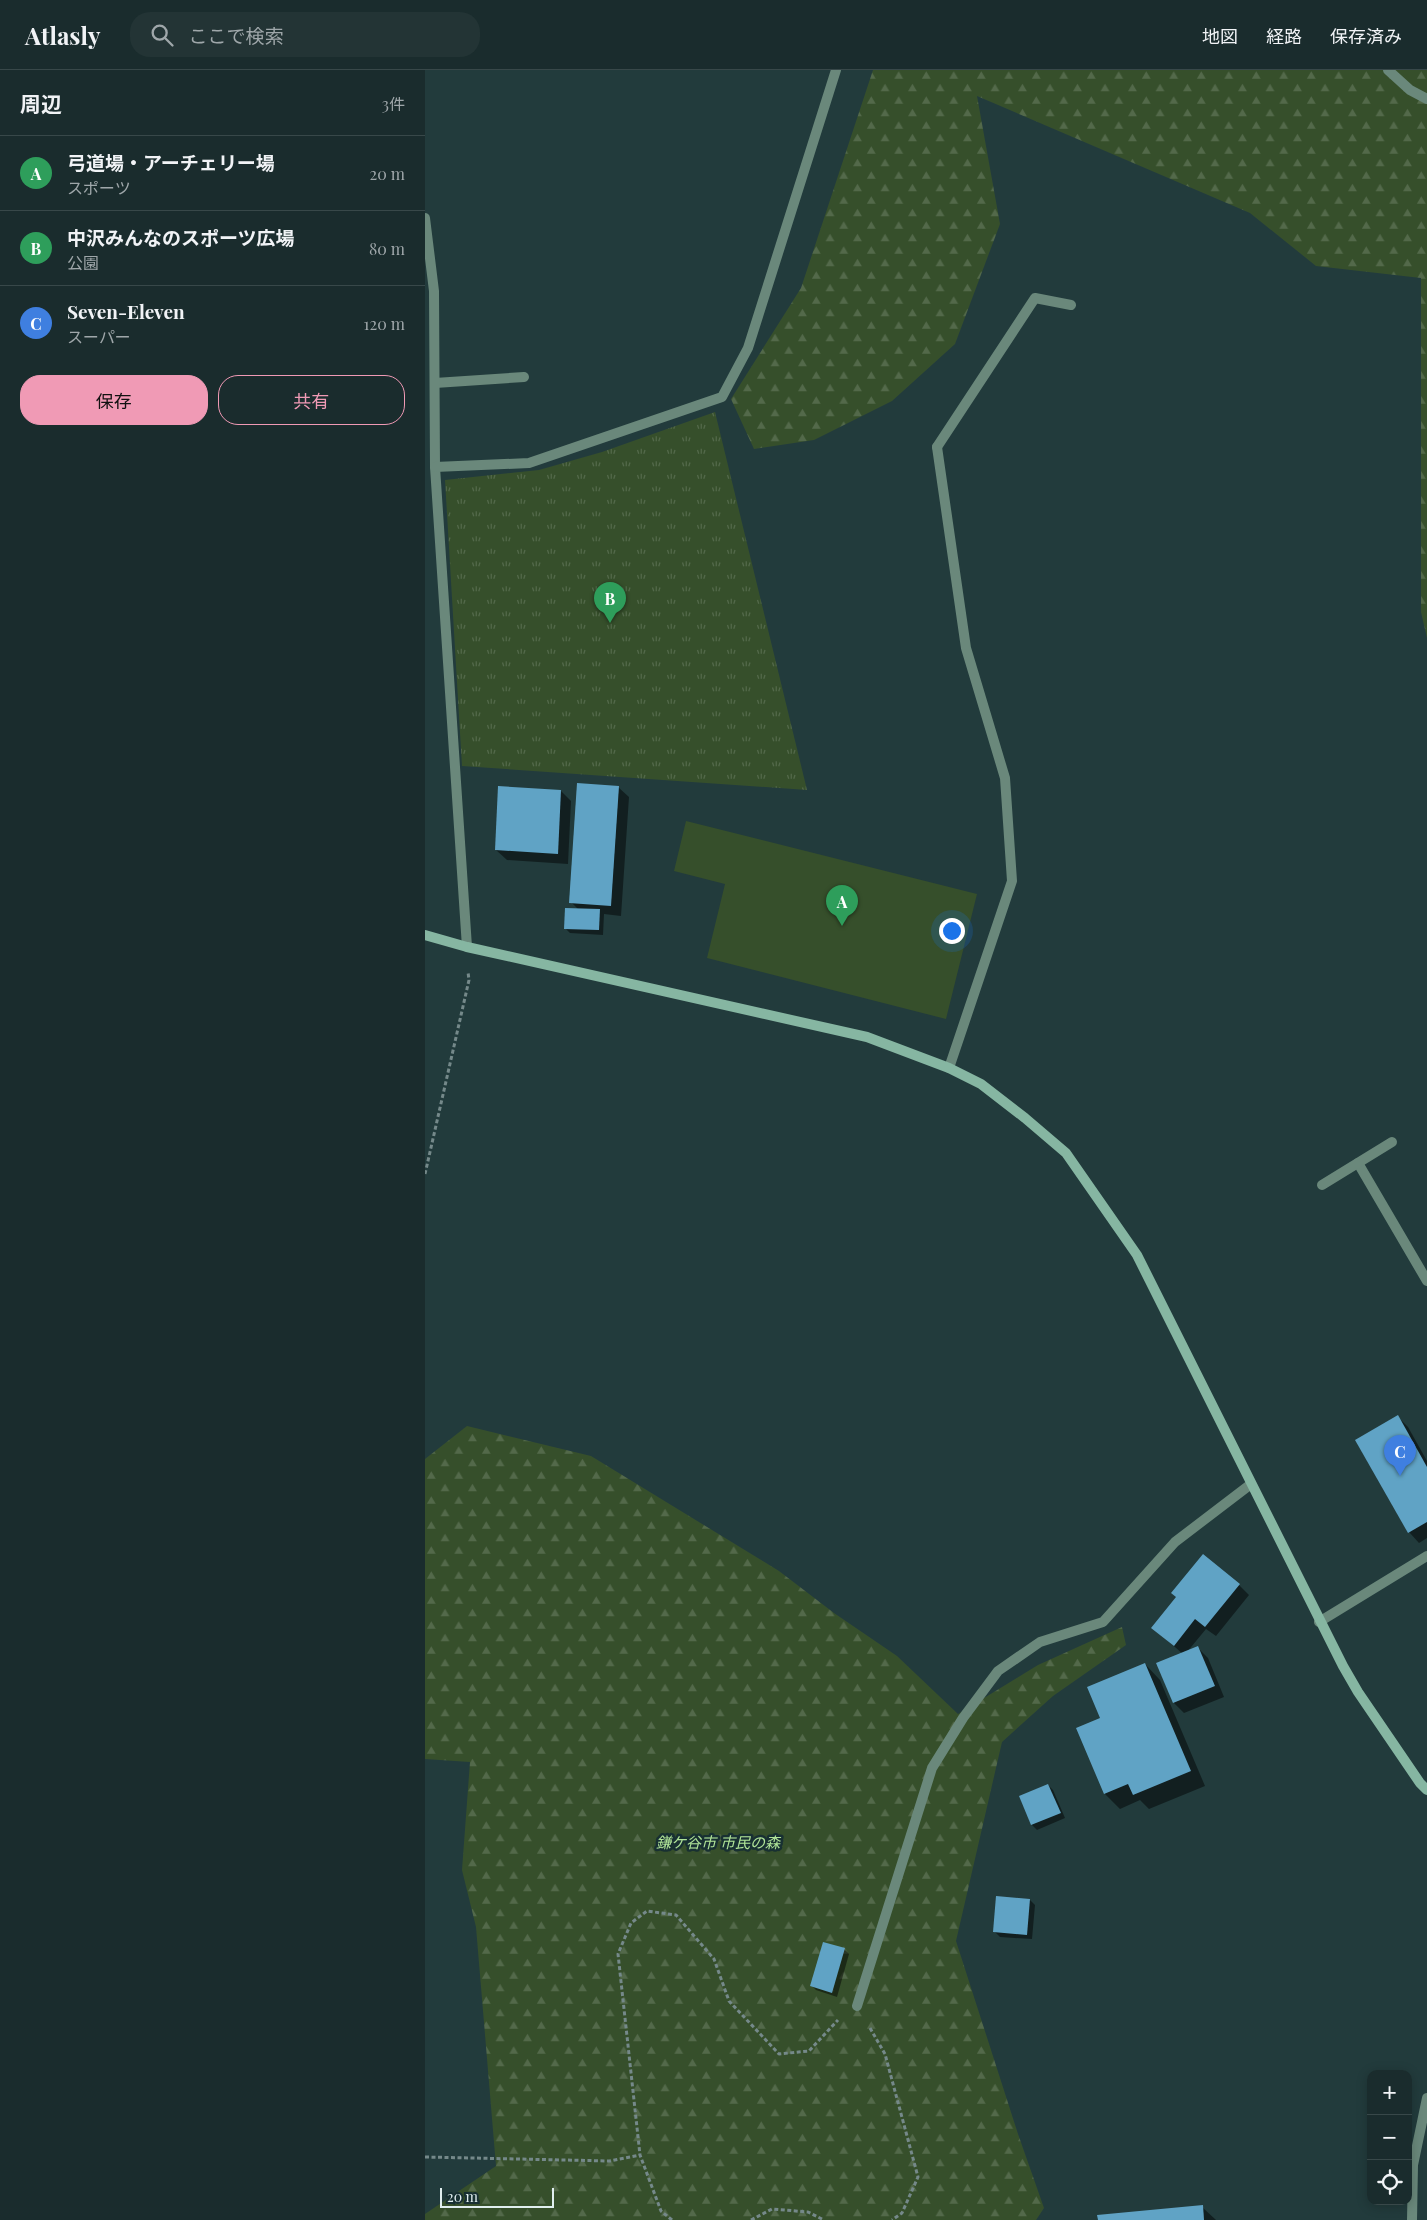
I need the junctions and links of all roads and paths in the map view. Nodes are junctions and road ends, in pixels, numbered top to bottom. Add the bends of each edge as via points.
1 (836, 70) edge
2 (1388, 70) edge
3 (1427, 99) edge
4 (425, 218) edge
5 (1071, 304) dead end
6 (524, 377) dead end
7 (435, 383) junction
8 (435, 467) junction
9 (425, 935) edge
10 (467, 947) junction
11 (949, 1068) junction
12 (1393, 1142) dead end
13 (1358, 1163) junction
14 (425, 1174) edge
15 (1322, 1185) dead end
16 (1427, 1281) edge
17 (1251, 1484) junction
18 (1426, 1559) edge
19 (1319, 1622) junction
20 (1427, 1790) edge
21 (857, 2006) junction
22 (1427, 2098) edge
23 (640, 2155) junction
24 (425, 2157) edge
25 (673, 2220) edge
26 (751, 2220) edge
27 (824, 2220) edge
28 (892, 2220) edge
29 (1412, 2220) edge

1 - 8 street via 748,348 722,397 529,462
2 - 3 street via 1410,90
4 - 7 street via 434,292
5 - 11 street via 1035,298 937,447 966,648 1005,778 1012,881
6 - 7 street
7 - 8 street
8 - 10 street
9 - 10 street
10 - 11 street via 867,1036
10 - 14 path via 469,980
11 - 17 street via 981,1084 1065,1153 1137,1255
12 - 13 street
13 - 15 street
13 - 16 street
17 - 19 street
17 - 21 street via 1175,1542 1103,1622 1039,1642 998,1671 932,1768
18 - 19 street
19 - 20 street via 1358,1692
21 - 23 path via 832,2024 809,2051 779,2054 729,2001 714,1959 676,1915 647,1911 631,1923 618,1954
21 - 28 path via 885,2054 917,2177 902,2213
22 - 29 street via 1413,2164
23 - 24 path via 611,2161
23 - 25 path via 661,2211
26 - 27 path via 772,2209 808,2212

